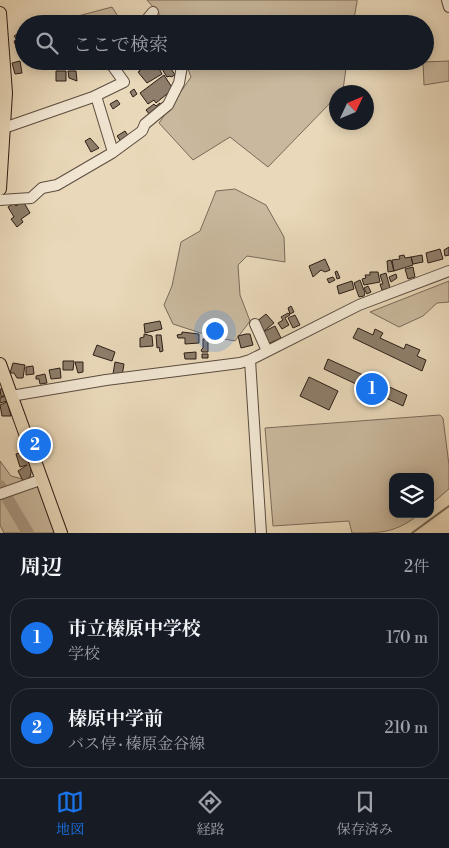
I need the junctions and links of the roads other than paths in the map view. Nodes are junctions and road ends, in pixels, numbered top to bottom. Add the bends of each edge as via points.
1 (447, 0) edge
2 (449, 7) edge
3 (153, 12) dead end
4 (0, 13) edge
5 (150, 15) edge
6 (115, 70) edge
7 (181, 70) edge
8 (135, 77) dead end
9 (124, 82) junction
10 (3, 92) edge
11 (96, 96) junction
12 (4, 128) junction
13 (113, 152) junction
14 (0, 189) edge
15 (0, 200) edge
16 (449, 271) edge
17 (255, 324) dead end
18 (267, 351) junction
19 (250, 360) junction
20 (0, 364) edge
21 (11, 396) junction
22 (40, 480) junction
23 (0, 494) edge
24 (60, 533) edge
25 (261, 533) edge

1 - 2 street
3 - 5 street
4 - 10 main road
6 - 9 street
7 - 13 street via 168,105 145,124 142,132
8 - 9 street
9 - 11 street
10 - 12 main road
11 - 12 street
11 - 13 street
12 - 14 main road
13 - 15 street via 57,185 42,188 30,198
16 - 18 street via 359,305
17 - 18 street
18 - 19 street
19 - 21 street via 222,367 115,379
19 - 25 street
20 - 21 main road
21 - 22 main road
22 - 23 street
22 - 24 main road

